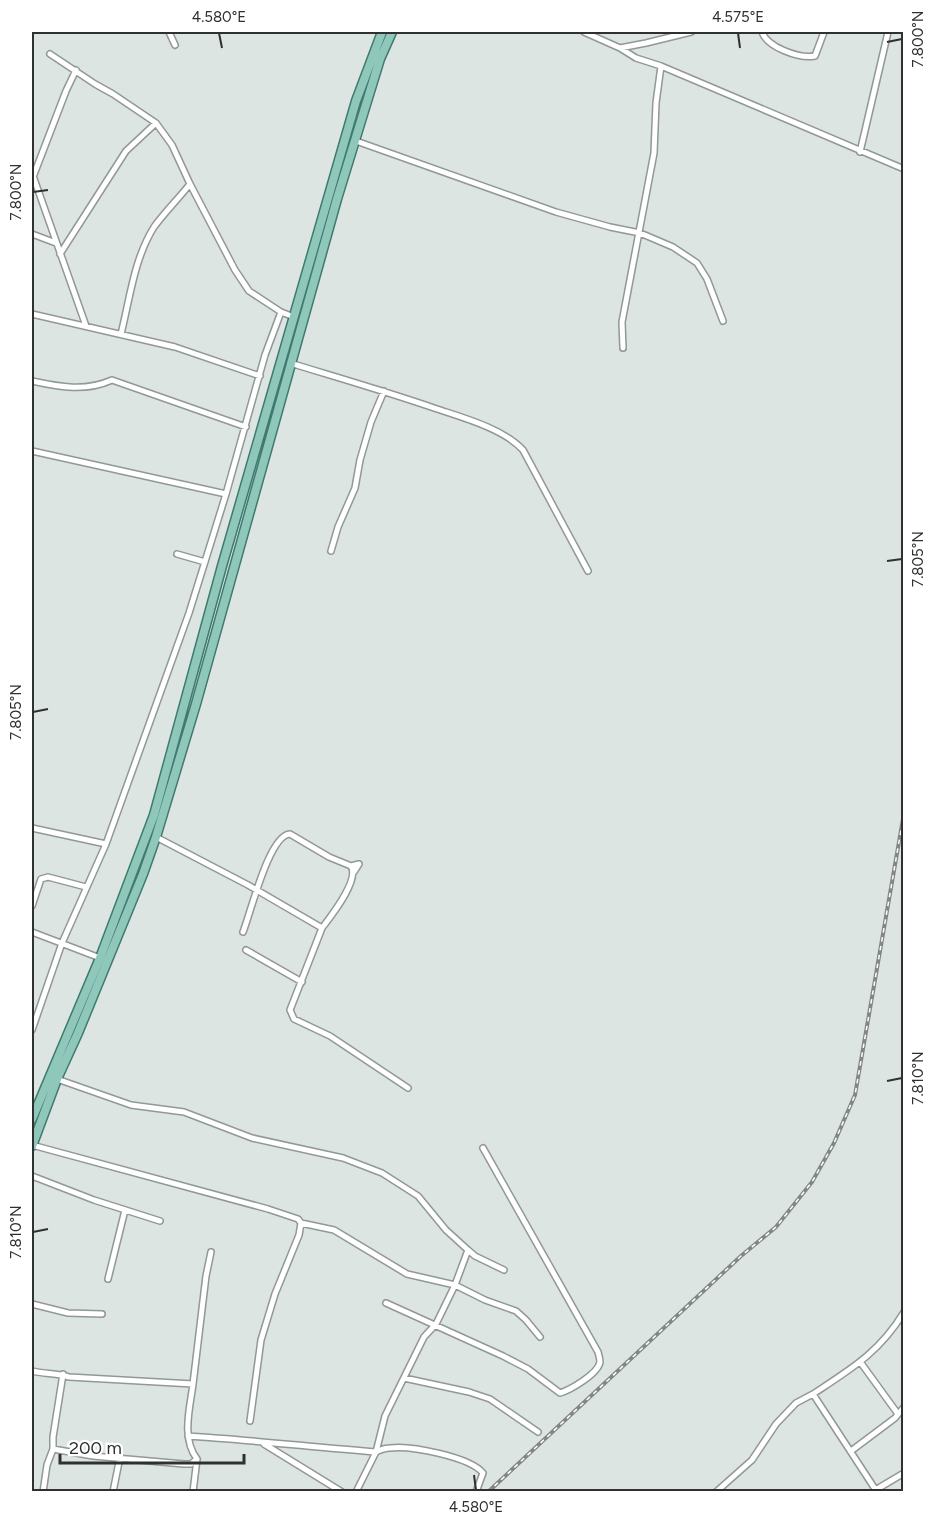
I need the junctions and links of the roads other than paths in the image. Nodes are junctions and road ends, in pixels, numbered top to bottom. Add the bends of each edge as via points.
1 (169, 32) edge
2 (382, 32) edge
3 (392, 32) edge
4 (584, 32) edge
5 (691, 32) edge
6 (762, 32) edge
7 (824, 32) edge
8 (888, 32) edge
9 (176, 45) dead end
10 (620, 48) junction
11 (50, 54) dead end
12 (661, 66) junction
13 (76, 70) junction
14 (156, 123) junction
15 (356, 141) junction
16 (861, 152) junction
17 (903, 169) edge
18 (32, 175) edge
19 (190, 184) junction
20 (640, 233) junction
21 (32, 234) edge
22 (56, 243) junction
23 (60, 254) junction
24 (281, 312) junction
25 (32, 314) edge
26 (294, 317) junction
27 (723, 321) dead end
28 (86, 326) junction
29 (121, 334) junction
30 (623, 348) dead end
31 (290, 363) junction
32 (260, 376) junction
33 (32, 381) edge
34 (384, 391) junction
35 (246, 427) junction
36 (32, 451) edge
37 (226, 494) junction
38 (331, 551) dead end
39 (177, 554) dead end
40 (205, 562) junction
41 (588, 571) dead end
42 (186, 699) junction
43 (196, 704) junction
44 (32, 828) edge
45 (156, 837) junction
46 (106, 844) junction
47 (86, 887) junction
48 (256, 890) junction
49 (32, 906) edge
50 (322, 928) junction
51 (32, 932) edge
52 (243, 932) dead end
53 (62, 943) junction
54 (246, 950) dead end
55 (100, 958) junction
56 (302, 982) junction
57 (32, 1030) edge
58 (57, 1079) junction
59 (408, 1088) dead end
60 (32, 1119) edge
61 (32, 1146) edge
62 (483, 1148) dead end
63 (32, 1176) edge
64 (125, 1209) junction
65 (160, 1221) dead end
66 (300, 1223) junction
67 (468, 1250) junction
68 (212, 1252) dead end
69 (504, 1269) dead end
70 (108, 1280) dead end
71 (455, 1285) junction
72 (386, 1303) dead end
73 (32, 1304) edge
74 (903, 1312) edge
75 (102, 1314) dead end
76 (436, 1324) junction
77 (540, 1337) dead end
78 (861, 1363) junction
79 (32, 1371) edge
80 (63, 1374) junction
81 (404, 1378) junction
82 (193, 1384) junction
83 (813, 1394) junction
84 (903, 1407) edge
85 (898, 1413) junction
86 (250, 1421) dead end
87 (538, 1432) dead end
88 (188, 1436) junction
89 (260, 1441) junction
90 (53, 1449) junction
91 (851, 1451) junction
92 (376, 1452) junction
93 (120, 1457) junction
94 (197, 1459) junction
95 (903, 1473) edge
96 (877, 1490) edge
97 (43, 1491) edge
98 (113, 1491) edge
99 (193, 1491) edge
100 (342, 1491) edge
101 (356, 1491) edge
102 (476, 1491) edge
103 (716, 1491) edge

1 - 9 street
2 - 26 main road via 356,102
3 - 15 main road
4 - 10 street
5 - 10 street
6 - 7 street via 775,46 811,57 815,56
8 - 16 street
10 - 12 street
11 - 13 street
12 - 16 street
12 - 20 street via 654,153
13 - 14 street
13 - 18 street
14 - 19 street via 172,145
14 - 23 street via 126,151
15 - 20 street via 556,212
15 - 31 main road
16 - 17 street
18 - 22 street
19 - 24 street via 249,291
19 - 29 street via 147,240 134,271
20 - 27 street via 697,263
20 - 30 street via 622,322
21 - 22 street
22 - 23 street
23 - 28 street
24 - 26 street
24 - 32 street
25 - 28 street
26 - 42 main road
28 - 29 street
29 - 32 street via 175,347
31 - 34 street
31 - 43 main road
32 - 35 street
33 - 35 street via 71,388 100,386 112,380
34 - 38 street
34 - 41 street via 471,420 514,441 523,450
35 - 37 street
36 - 37 street
37 - 40 street
39 - 40 street
40 - 46 street
42 - 43 main road
42 - 55 main road via 154,815
43 - 45 main road
44 - 46 street
45 - 48 street
45 - 58 main road
46 - 47 street
47 - 49 street via 48,877 40,879
47 - 53 street
48 - 50 street
48 - 50 street via 278,840 284,834 302,839 352,869 336,910
48 - 52 street
50 - 56 street
51 - 53 street
53 - 55 street
53 - 57 street
54 - 56 street
55 - 60 main road
56 - 59 street via 290,1010 294,1019 330,1036
58 - 61 main road
58 - 67 street via 131,1105 184,1112 252,1138 343,1158 375,1170 418,1196
61 - 66 street via 286,1214
62 - 76 street via 598,1352 600,1363 573,1388 560,1393 518,1364
63 - 64 street
64 - 65 street
64 - 70 street
66 - 71 street via 334,1230 407,1274
66 - 86 street via 261,1340
67 - 69 street
67 - 71 street
68 - 82 street
71 - 76 street
71 - 77 street via 516,1311
72 - 76 street
73 - 75 street via 68,1313
74 - 78 street via 892,1332
76 - 81 street via 424,1337
78 - 83 street
78 - 85 street
79 - 80 street
80 - 82 street
80 - 90 street
81 - 87 street via 490,1399
81 - 92 street via 385,1416
82 - 88 street
83 - 91 street
83 - 103 street via 796,1403 752,1460
84 - 85 street
85 - 91 street
88 - 89 street
88 - 94 street
89 - 92 street
89 - 100 street
90 - 93 street
90 - 97 street
91 - 96 street
92 - 101 street
92 - 102 street via 391,1448 446,1454 479,1467 483,1473
93 - 94 street via 184,1464
93 - 98 street
94 - 99 street
95 - 96 street

